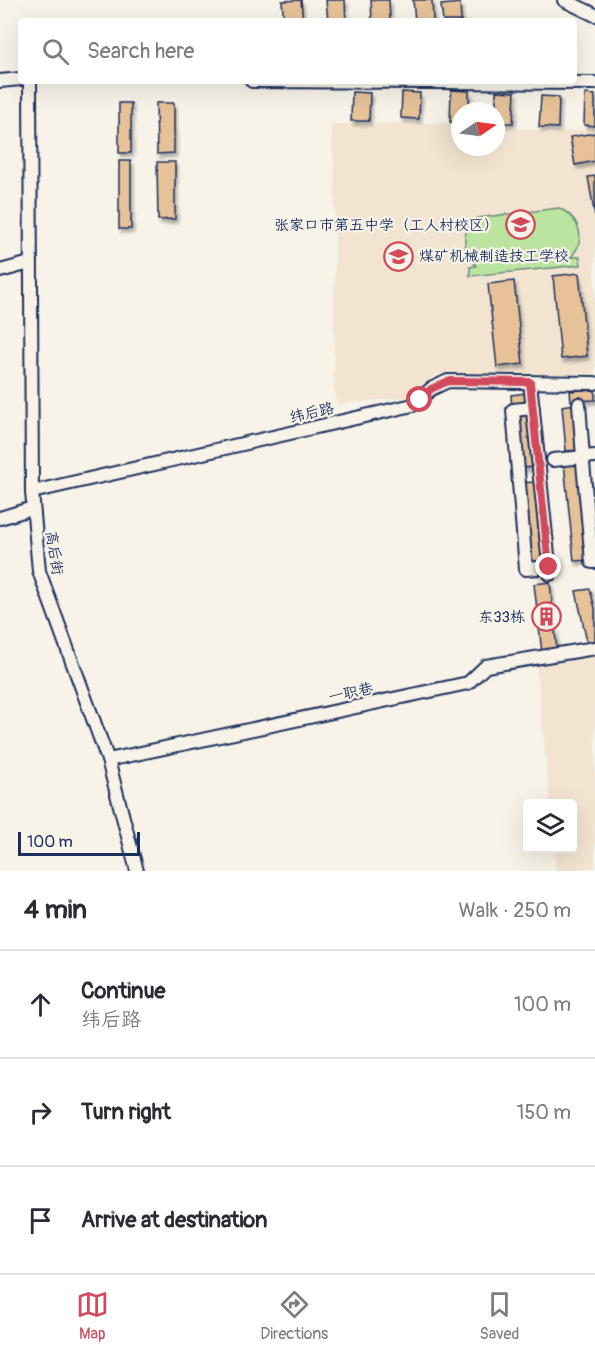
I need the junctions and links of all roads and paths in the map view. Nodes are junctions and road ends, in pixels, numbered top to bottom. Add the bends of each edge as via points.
1 (564, 0) edge
2 (595, 15) edge
3 (18, 79) edge
4 (0, 81) edge
5 (577, 83) edge
6 (595, 83) edge
7 (30, 84) edge
8 (30, 263) junction
9 (0, 271) edge
10 (530, 382) junction
11 (595, 383) edge
12 (579, 404) dead end
13 (533, 408) junction
14 (587, 458) edge
15 (553, 460) dead end
16 (540, 474) junction
17 (519, 476) junction
18 (32, 492) junction
19 (33, 508) junction
20 (0, 518) edge
21 (595, 562) edge
22 (595, 648) edge
23 (108, 760) junction
24 (137, 871) edge

1 - 2 street
3 - 4 street
5 - 6 street
7 - 8 street, 高后街
8 - 9 street
8 - 18 street, 高后街
10 - 11 street, 纬后路
10 - 13 street
10 - 18 street, 纬后路 via 448,381 431,389 413,405
12 - 14 street
13 - 16 street
13 - 17 street via 513,410
14 - 15 street
14 - 21 street
16 - 17 street
16 - 17 street via 550,570 526,569
18 - 19 street, 高后街
19 - 20 street
19 - 23 street, 高后街 via 39,571
22 - 23 street, 一职巷 via 486,666 468,684
23 - 24 street, 高后街

